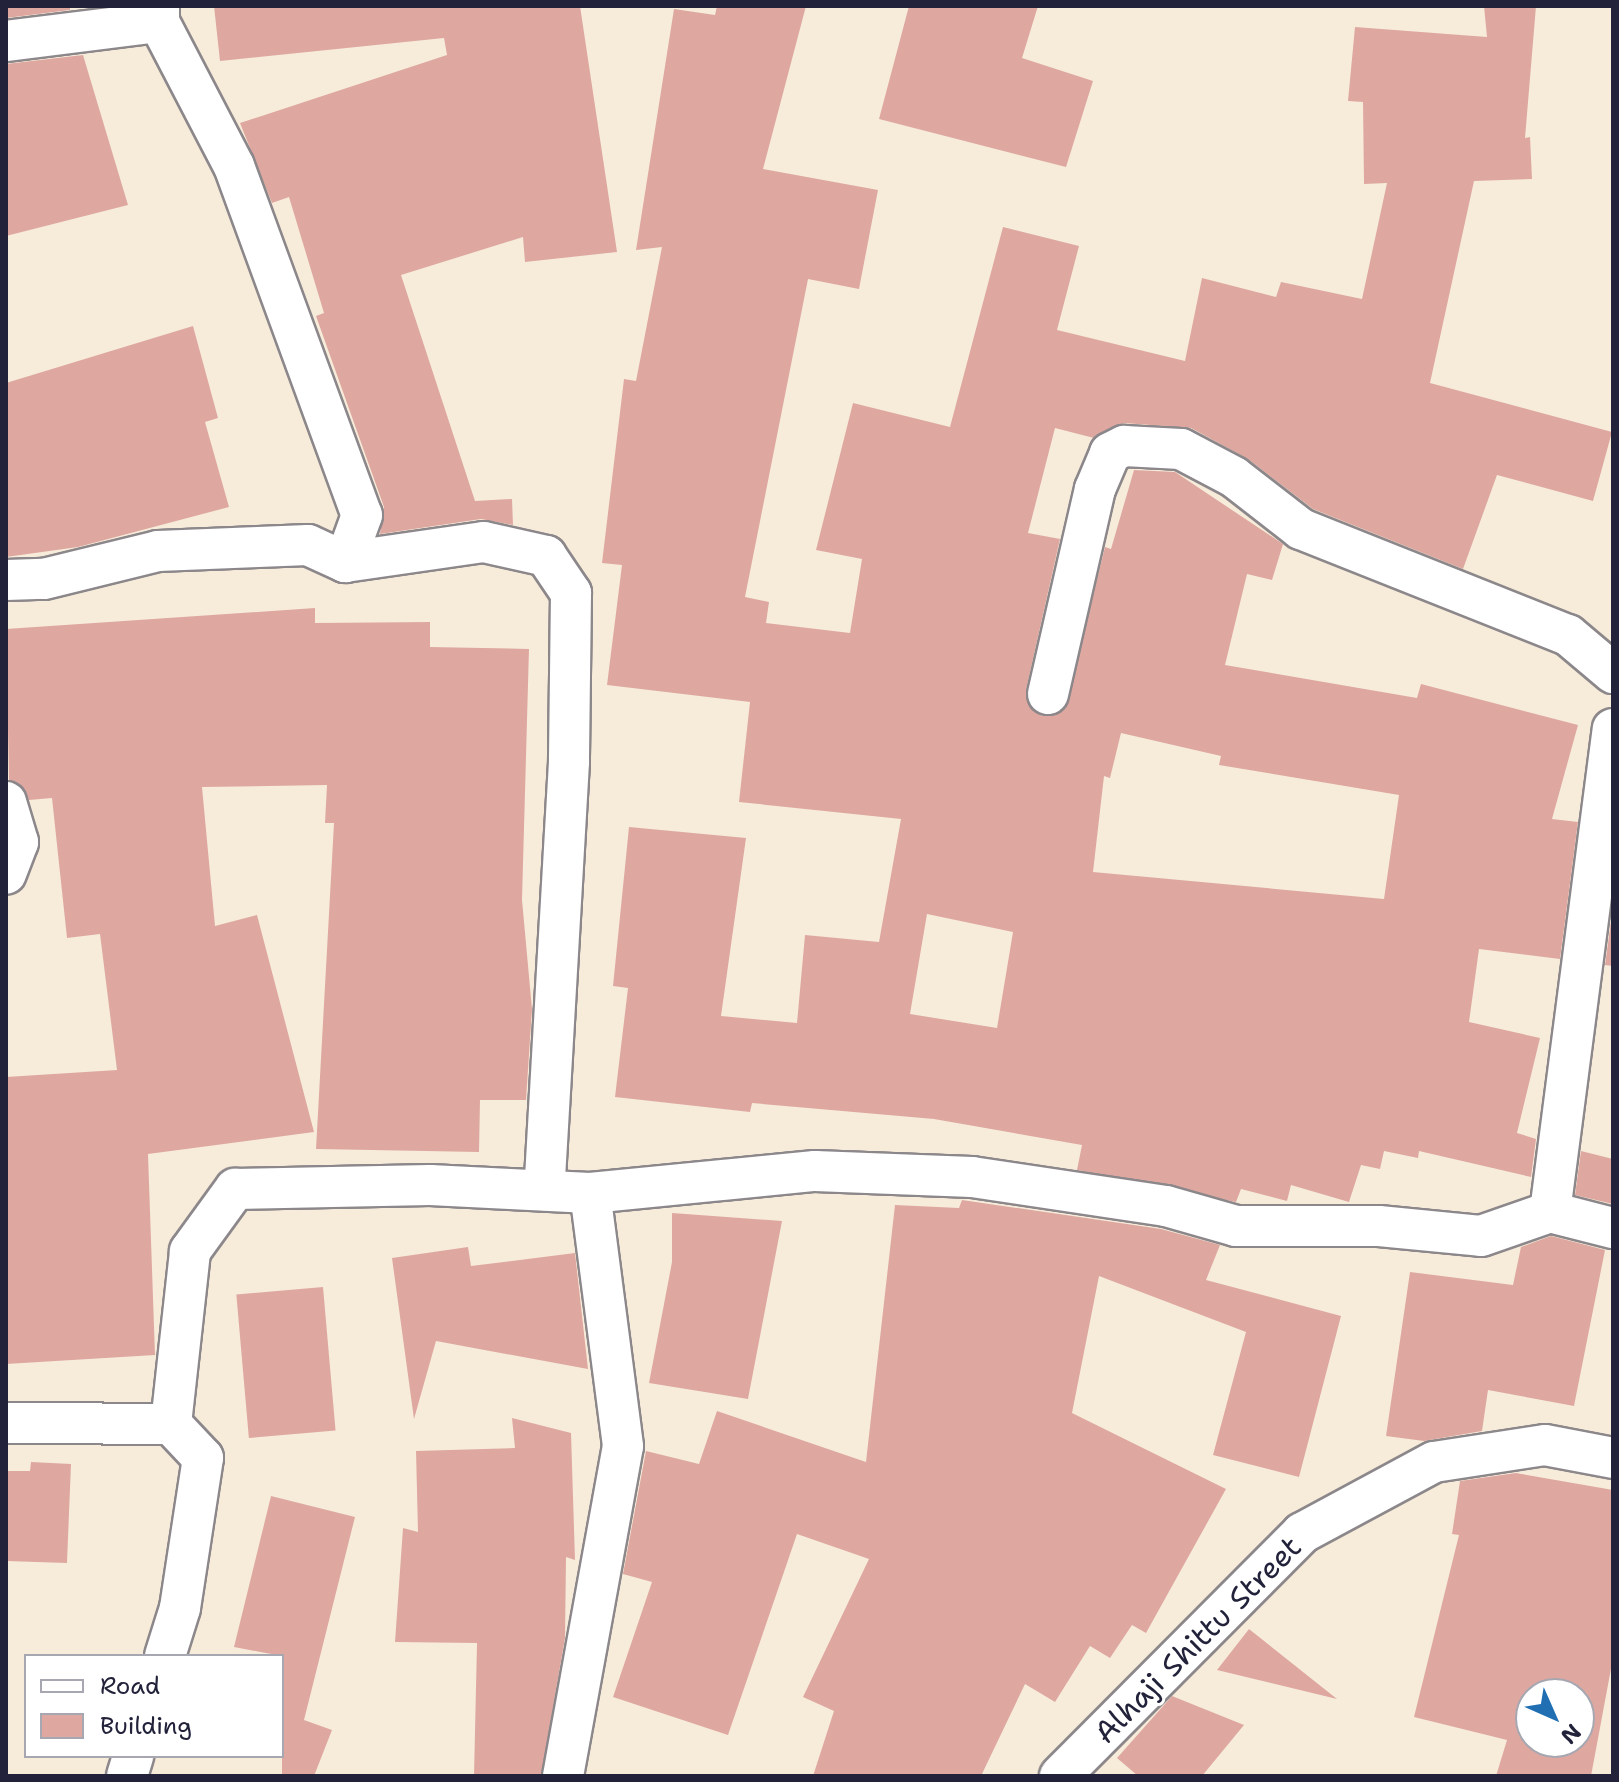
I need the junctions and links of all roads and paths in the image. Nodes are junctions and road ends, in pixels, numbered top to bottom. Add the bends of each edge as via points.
1 (159, 14) edge
2 (6, 41) edge
3 (345, 562) junction
4 (6, 580) edge
5 (1613, 673) edge
6 (1048, 694) dead end
7 (1613, 729) edge
8 (6, 802) edge
9 (6, 874) edge
10 (544, 1190) junction
11 (590, 1193) junction
12 (1550, 1212) junction
13 (1613, 1228) edge
14 (6, 1423) edge
15 (171, 1424) junction
16 (1613, 1458) edge
17 (166, 1654) edge
18 (563, 1776) edge
19 (1060, 1776) edge

1 - 2 street
1 - 3 street via 234,166 362,515
3 - 4 street via 308,545 158,551 44,579
3 - 10 street via 484,542 546,556 571,593 569,762
5 - 6 street via 1568,635 1301,529 1234,477 1181,449 1124,446 1110,453 1095,489
7 - 12 street
8 - 9 street via 18,842
10 - 11 street
10 - 15 street via 235,1189 190,1251
11 - 12 street via 815,1171 972,1177 1166,1206 1236,1226 1379,1226 1481,1236
11 - 18 street via 623,1446
12 - 13 street
14 - 15 street
15 - 17 street via 203,1458 180,1608
16 - 19 street, Alhaji Shittu Street via 1545,1445 1434,1462 1302,1533

